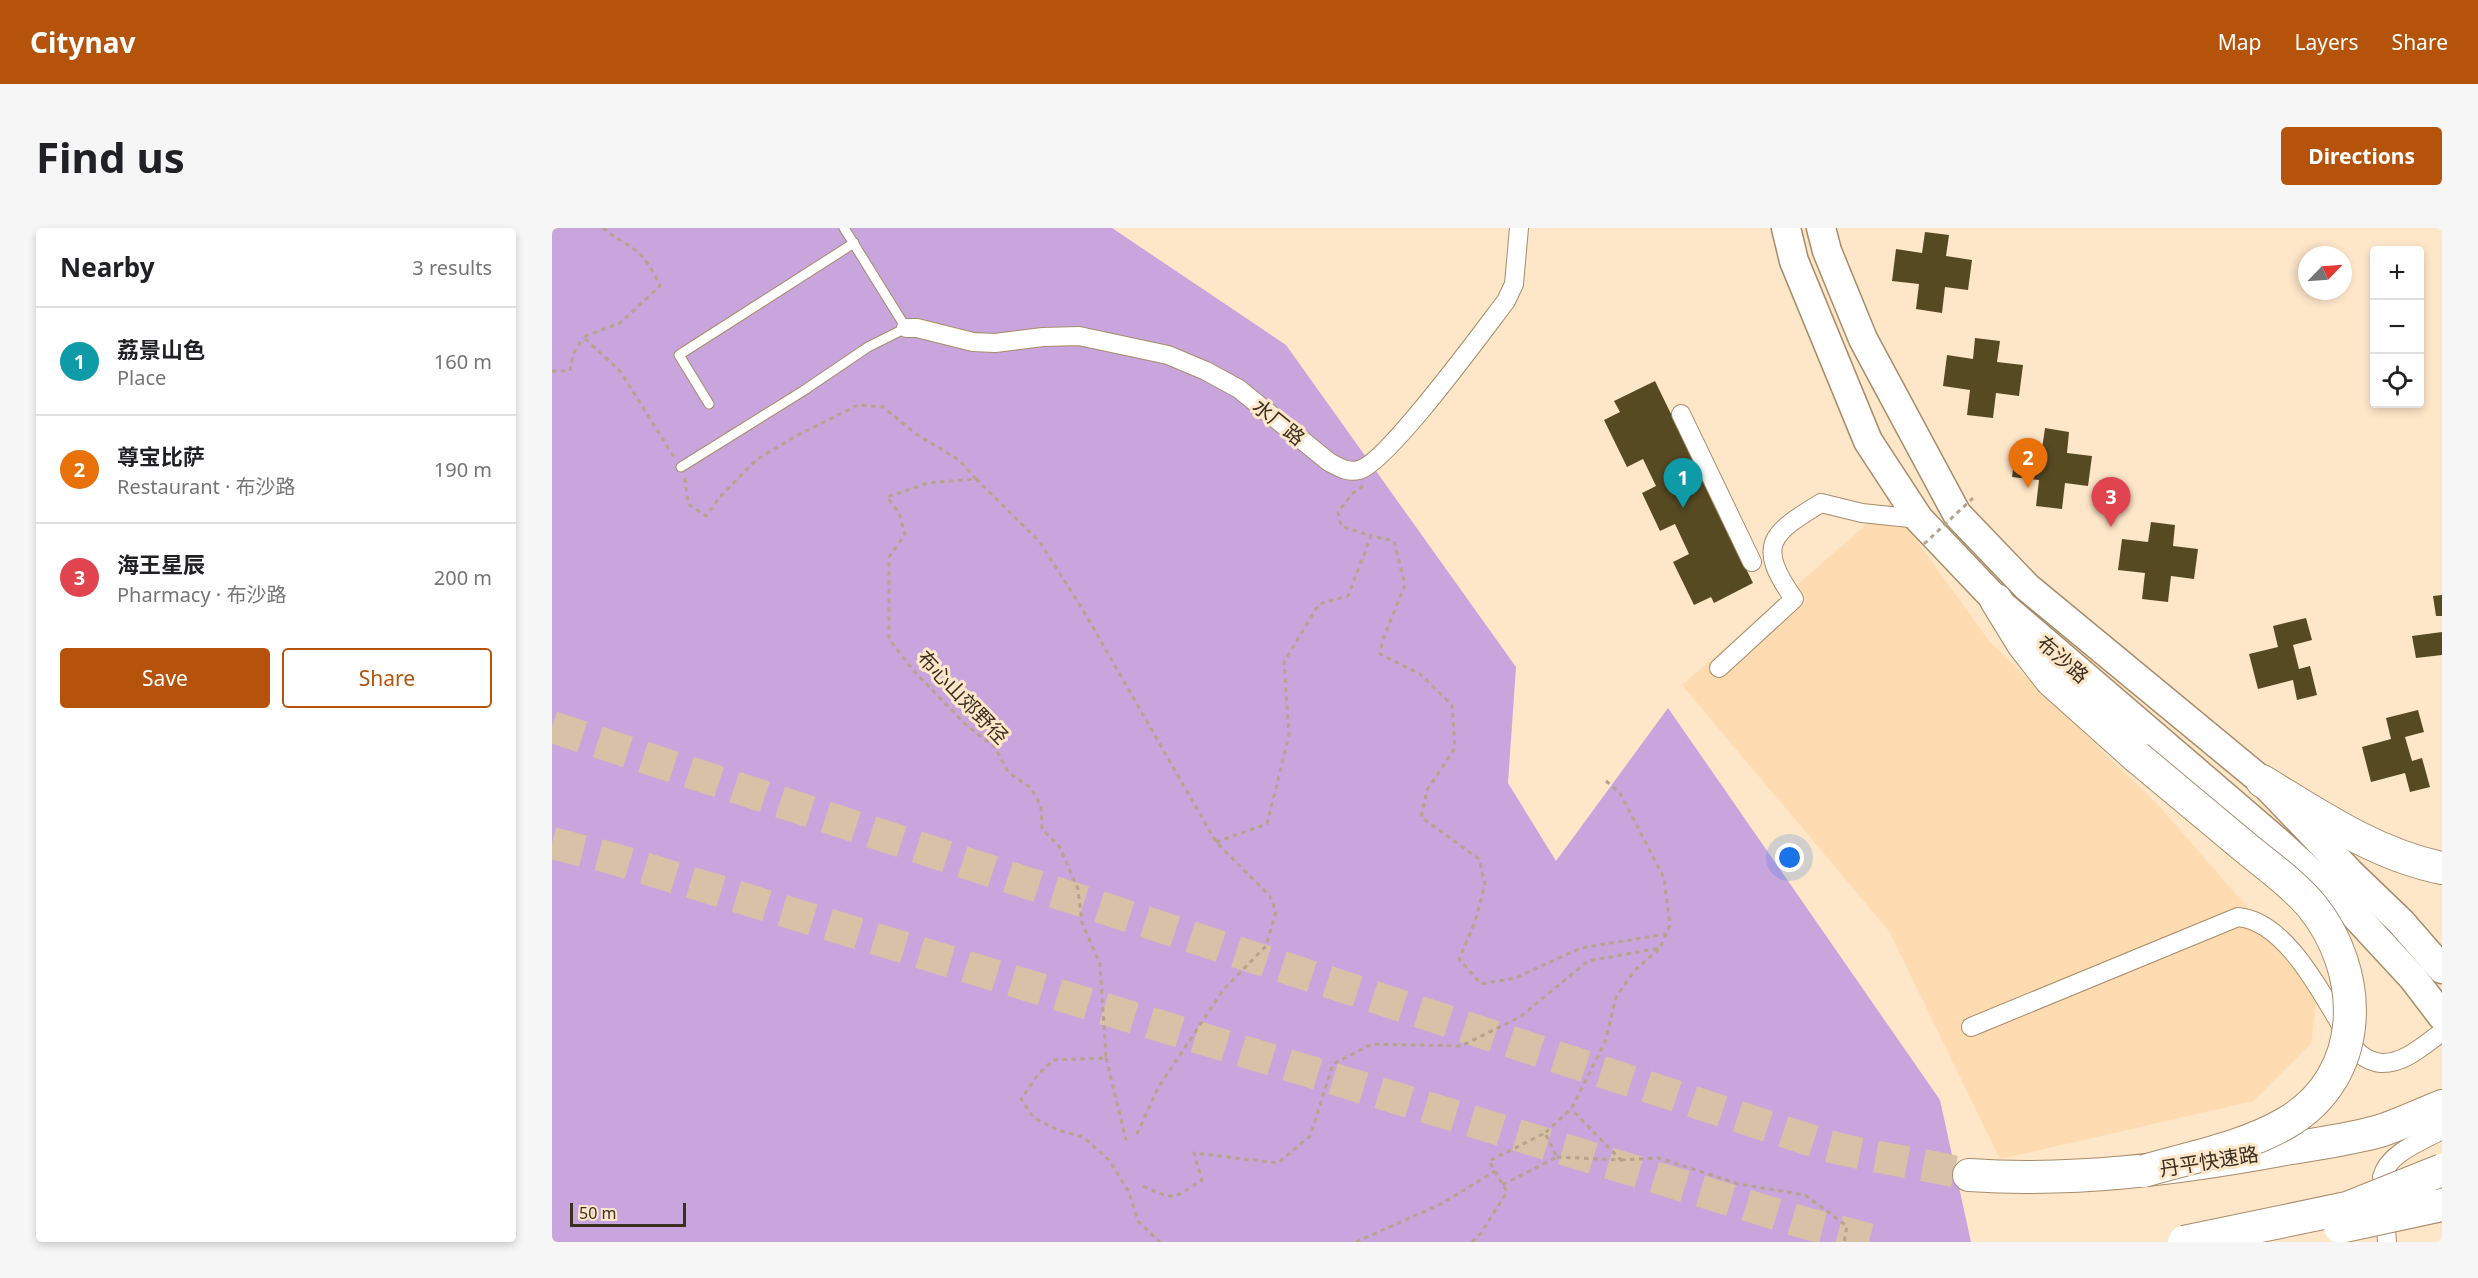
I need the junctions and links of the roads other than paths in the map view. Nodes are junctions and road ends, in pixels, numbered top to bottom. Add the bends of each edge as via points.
1 (844, 228) edge
2 (1519, 228) edge
3 (1786, 228) edge
4 (1821, 228) edge
5 (854, 243) junction
6 (906, 328) junction
7 (710, 404) dead end
8 (1681, 414) dead end
9 (681, 467) road end
10 (1922, 532) junction
11 (1752, 562) dead end
12 (1996, 600) junction
13 (1719, 668) dead end
14 (2262, 781) junction
15 (2442, 868) edge
16 (2442, 969) edge
17 (2442, 1017) edge
18 (1971, 1027) dead end
19 (2442, 1032) edge
20 (2442, 1106) edge
21 (2442, 1130) edge
22 (2442, 1170) edge
23 (2144, 1171) junction
24 (1969, 1175) tunnel mouth
25 (2442, 1205) edge
26 (2184, 1242) edge
27 (2269, 1242) edge
28 (2387, 1242) edge

1 - 5 lane
2 - 6 street, 水厂路 via 1514,284 1506,301 1387,450 1360,470 1346,471 1329,462 1239,389 1168,355 1079,336 972,342
3 - 10 main road, 布沙路 via 1794,261 1868,441
4 - 14 main road, 布沙路 via 1863,339 1957,514 2026,587
5 - 6 lane
5 - 7 lane via 679,355
6 - 9 lane via 868,347
8 - 11 street
10 - 12 main road, 布沙路
10 - 13 street via 1821,503 1787,524 1777,535 1772,559 1780,580 1794,599
12 - 17 main road, 布沙路 via 2338,897 2413,978
12 - 23 highway, bridge via 2051,680 2310,905 2340,953 2348,983 2351,1011 2347,1044 2340,1064 2310,1106 2266,1133
14 - 15 highway via 2343,830 2421,864
14 - 16 main road, 布沙路
18 - 19 street via 2238,917 2260,923 2290,950 2312,977 2353,1046 2369,1060 2397,1060
20 - 23 highway, 丹平快速路, bridge via 2382,1130
21 - 28 street via 2396,1156 2384,1168
22 - 26 highway, bridge via 2347,1208
23 - 24 highway, 丹平快速路 via 2068,1178
25 - 27 highway, bridge

